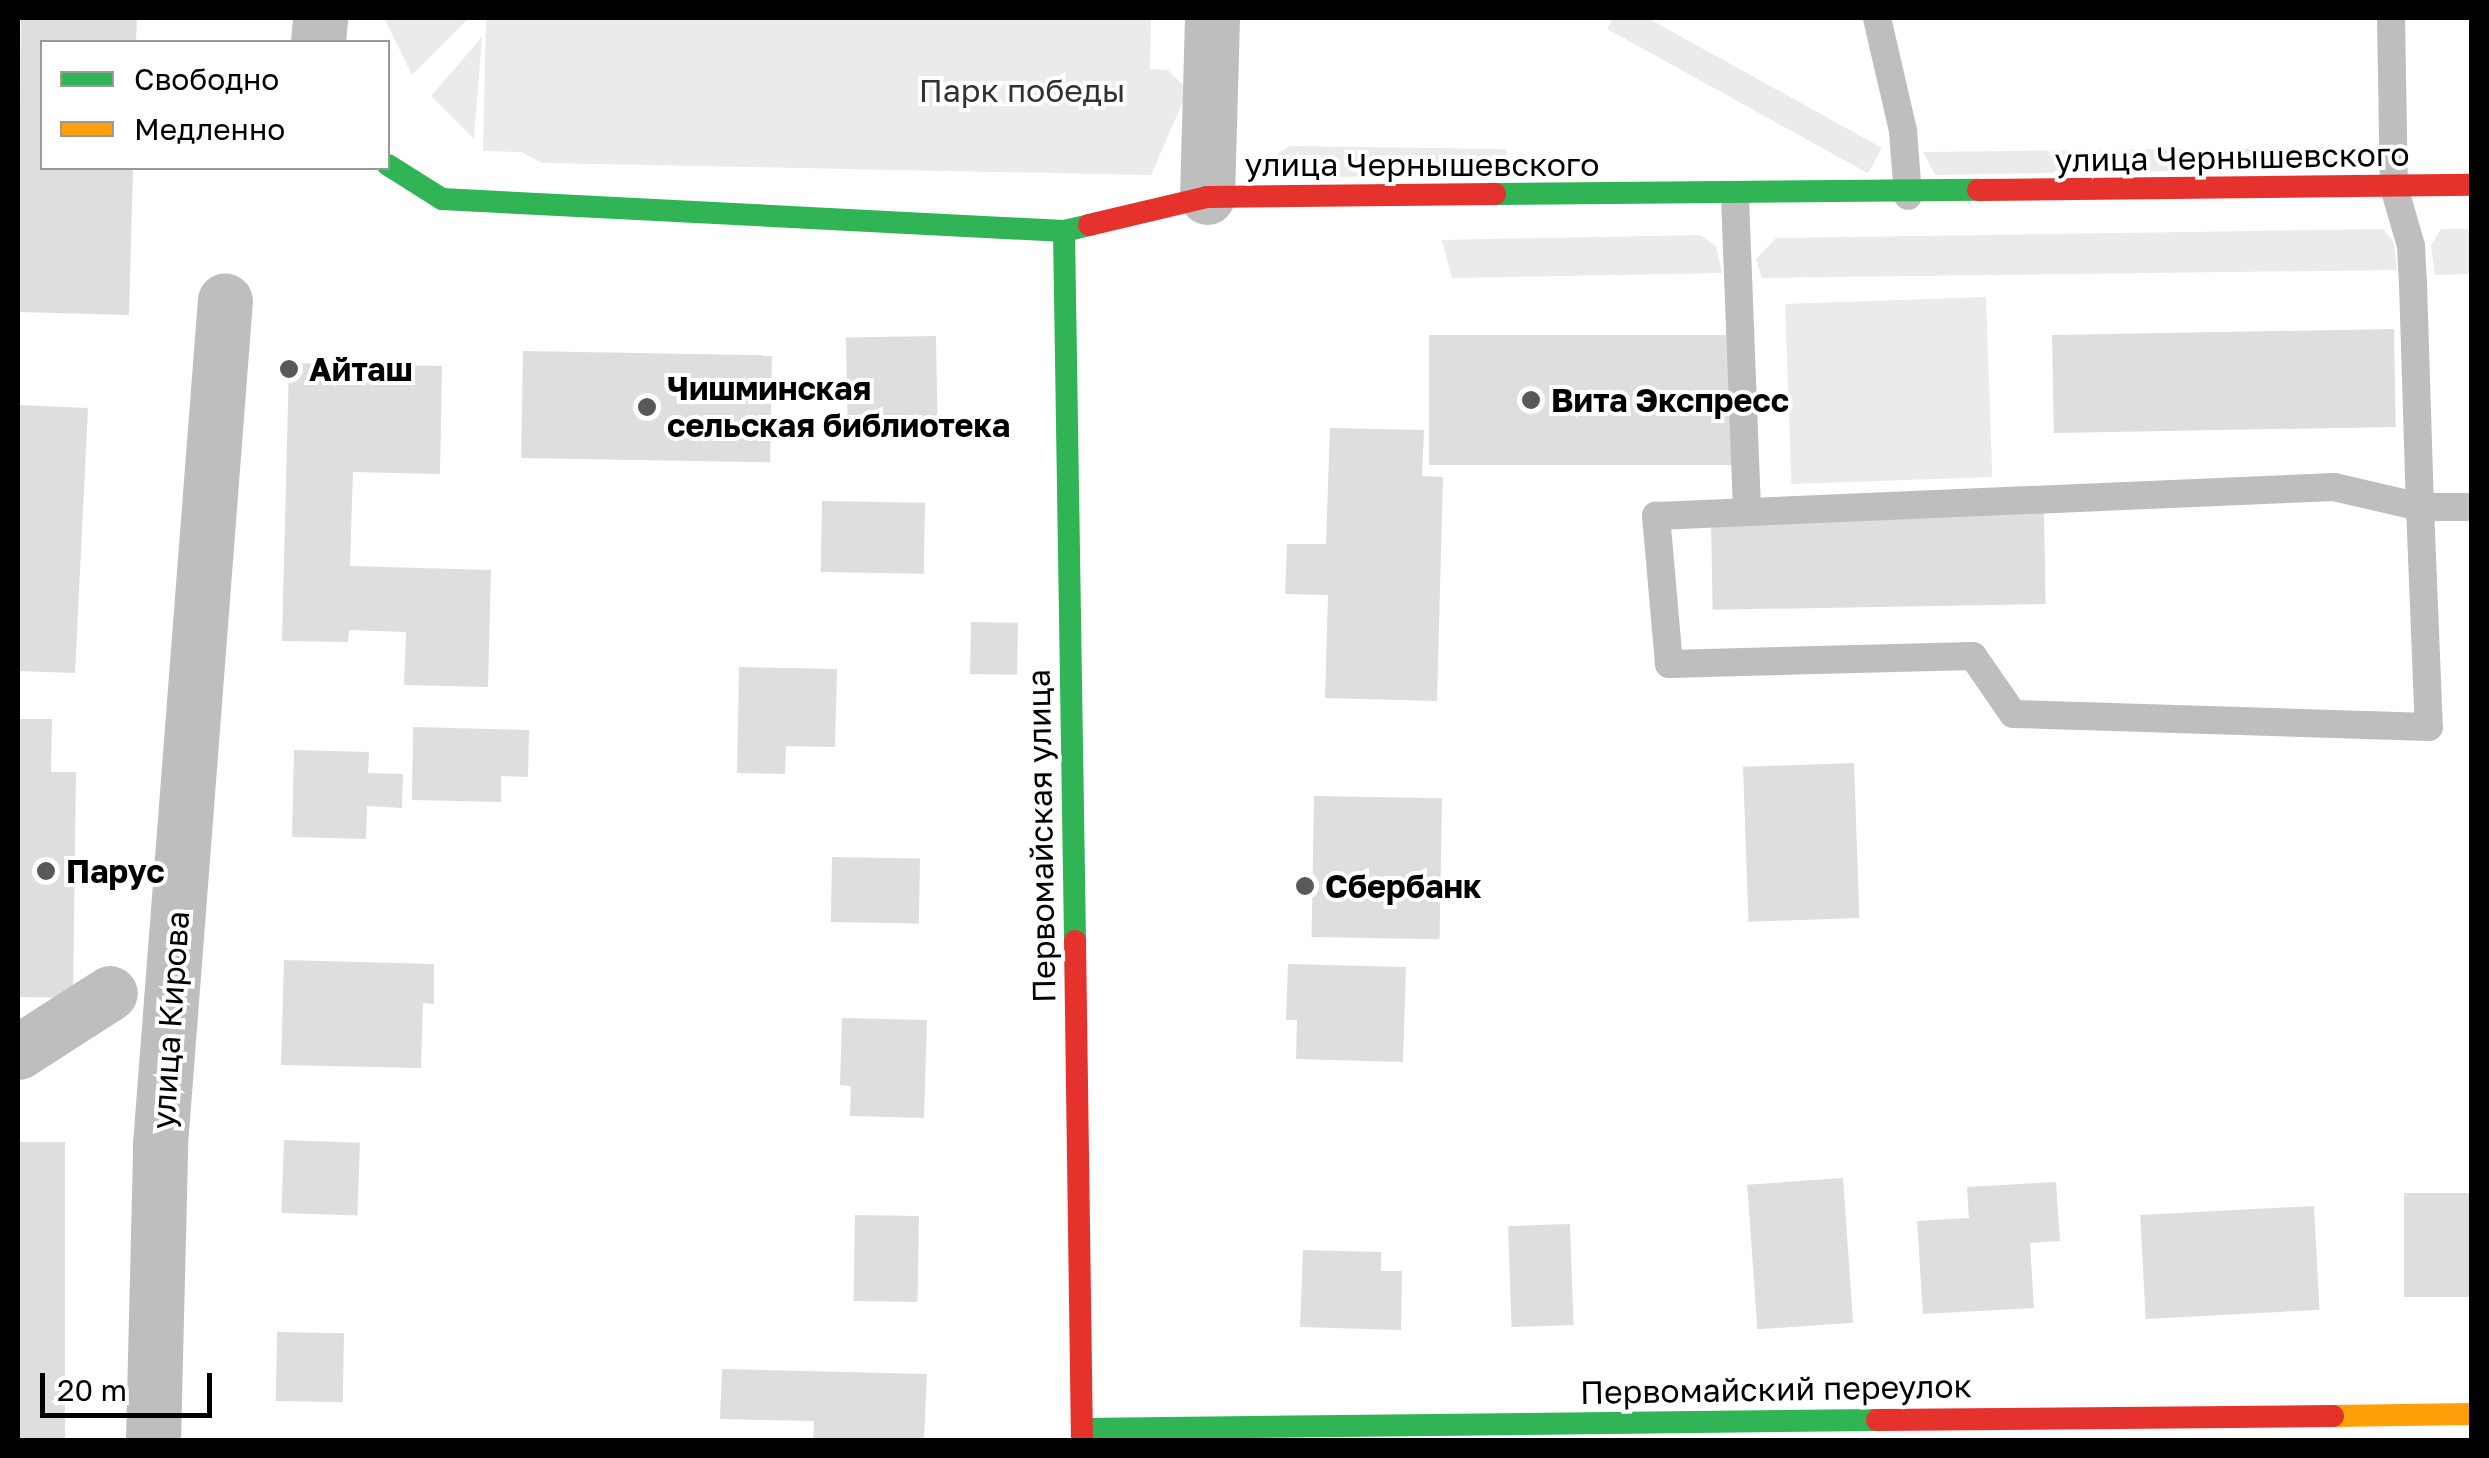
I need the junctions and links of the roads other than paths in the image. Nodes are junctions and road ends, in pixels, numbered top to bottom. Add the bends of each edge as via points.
1 (1212, 18) edge
2 (1877, 18) edge
3 (2392, 18) edge
4 (390, 167) edge
5 (2472, 185) edge
6 (2394, 187) junction
7 (1735, 196) junction
8 (1908, 196) junction
9 (1207, 197) junction
10 (1064, 231) junction
11 (226, 300) dead end
12 (2420, 507) junction
13 (2472, 508) edge
14 (1747, 511) junction
15 (110, 993) dead end
16 (18, 1052) edge
17 (2472, 1414) edge
18 (1082, 1435) edge
19 (153, 1440) edge

1 - 9 street
2 - 8 lane via 1903,132
3 - 6 lane
4 - 10 street, улица Чернышевского via 442,199
5 - 6 street, улица Чернышевского
6 - 8 street, улица Чернышевского
6 - 12 lane via 2412,246
7 - 8 street, улица Чернышевского
7 - 9 street, улица Чернышевского
7 - 14 lane
9 - 10 street, улица Чернышевского
10 - 18 street, Первомайская улица
11 - 19 street, улица Кирова via 160,1144
12 - 13 lane
12 - 14 lane via 2334,488
12 - 14 lane via 2429,727 2013,714 1973,656 1669,664 1656,516
15 - 16 street
17 - 18 street, Первомайский переулок

